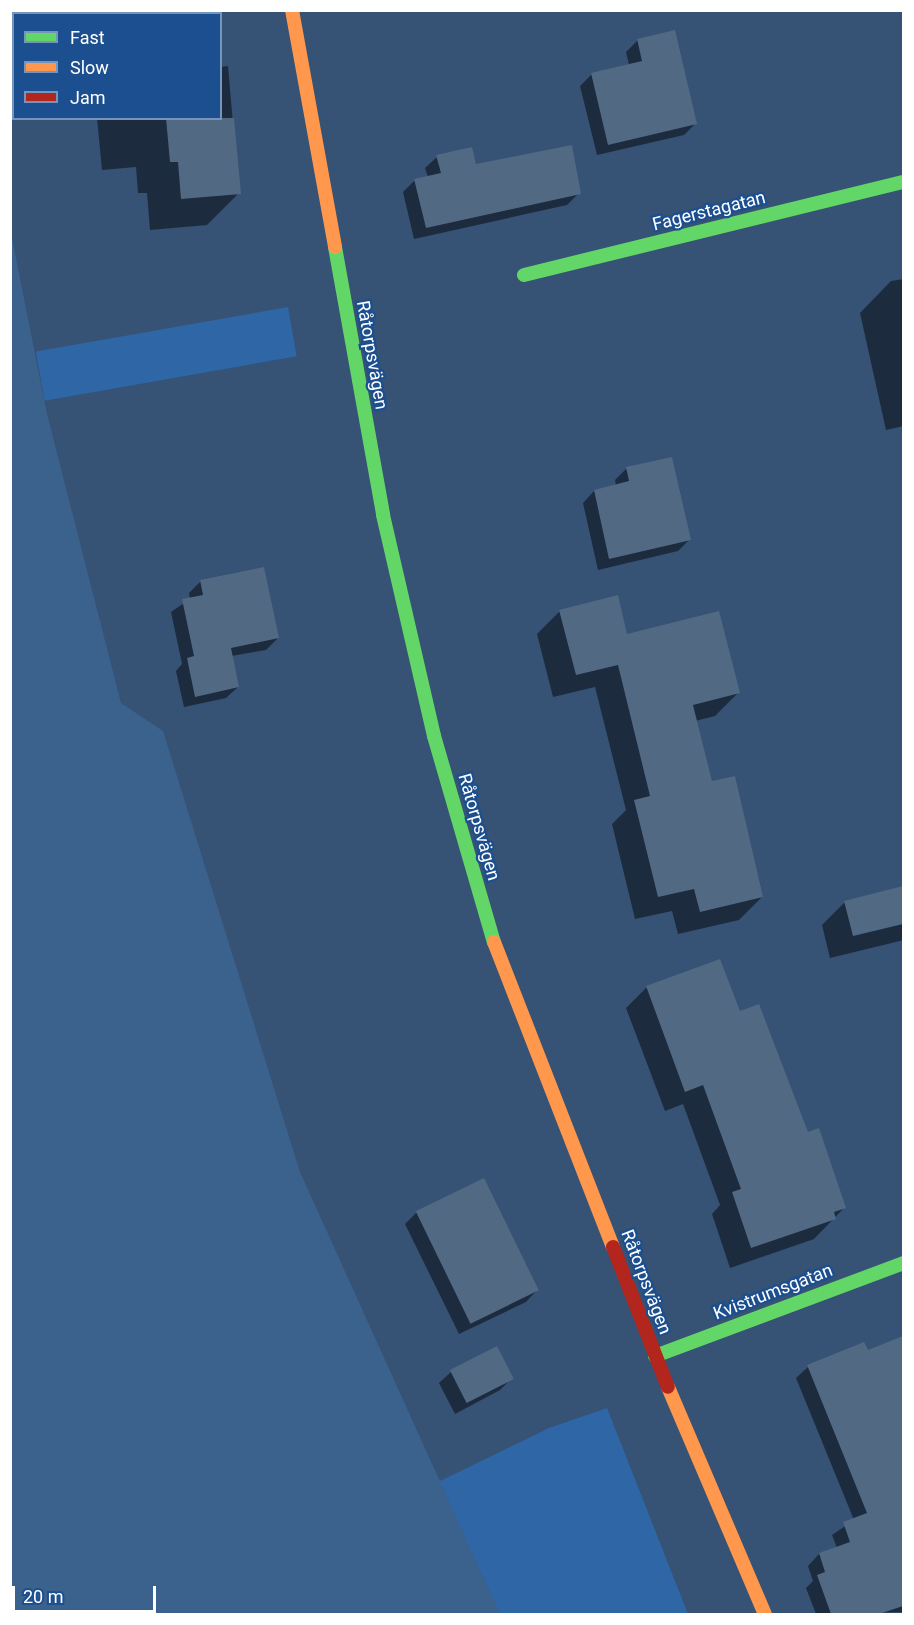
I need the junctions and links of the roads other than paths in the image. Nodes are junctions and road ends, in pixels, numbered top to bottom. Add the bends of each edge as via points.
1 (292, 10) edge
2 (903, 182) edge
3 (524, 275) dead end
4 (903, 1263) edge
5 (655, 1356) junction
6 (765, 1614) edge

1 - 5 street, Råtorpsvägen via 383,514 434,736 490,931
2 - 3 street, Fagerstagatan
4 - 5 street, Kvistrumsgatan
5 - 6 street, Råtorpsvägen

